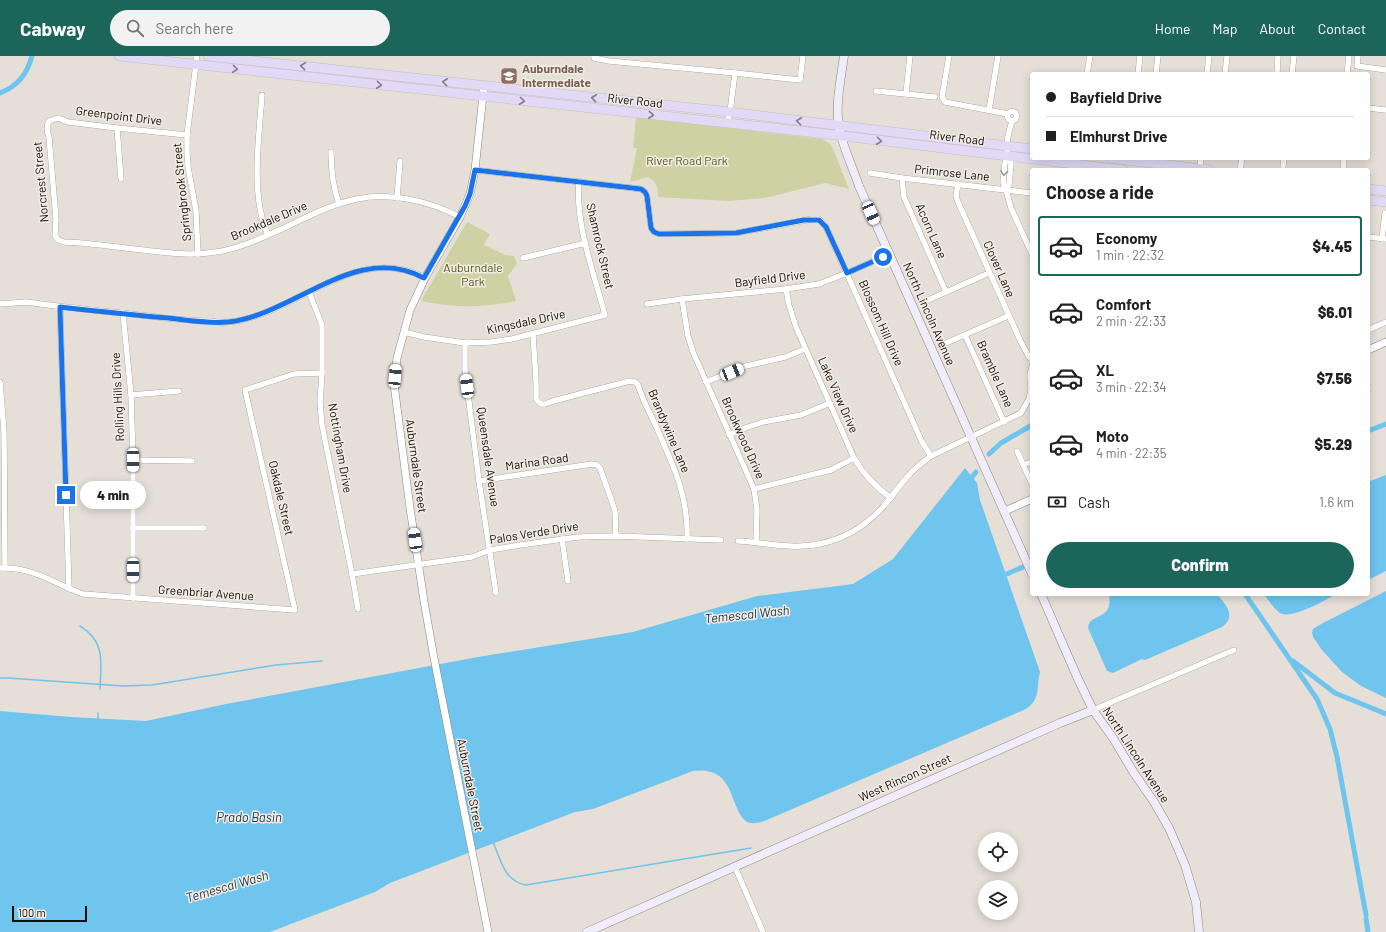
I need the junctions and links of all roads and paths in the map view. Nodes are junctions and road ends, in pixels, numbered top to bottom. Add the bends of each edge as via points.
1 (119, 56) edge
2 (208, 56) edge
3 (803, 56) edge
4 (844, 56) edge
5 (910, 56) edge
6 (949, 56) edge
7 (998, 56) edge
8 (1090, 56) edge
9 (1140, 56) edge
10 (1158, 56) edge
11 (1209, 56) edge
12 (1227, 56) edge
13 (1278, 56) edge
14 (1294, 56) edge
15 (1348, 56) edge
16 (1358, 56) edge
17 (594, 57) edge
18 (196, 60) edge
19 (1386, 70) edge
20 (1087, 72) edge
21 (1138, 72) edge
22 (1156, 72) edge
23 (1207, 72) edge
24 (1225, 72) edge
25 (1277, 72) edge
26 (1292, 72) edge
27 (1347, 72) edge
28 (735, 73) junction
29 (484, 86) junction
30 (876, 90) dead end
31 (906, 93) junction
32 (262, 95) dead end
33 (483, 96) junction
34 (935, 97) dead end
35 (1370, 108) edge
36 (989, 110) junction
37 (1386, 110) edge
38 (730, 112) junction
39 (49, 121) joint
40 (727, 123) junction
41 (838, 125) junction
42 (117, 128) junction
43 (188, 135) junction
44 (840, 136) junction
45 (1007, 146) junction
46 (1030, 149) edge
47 (331, 152) dead end
48 (1008, 156) junction
49 (1030, 159) edge
50 (1041, 160) edge
51 (1126, 160) edge
52 (1284, 160) edge
53 (400, 161) dead end
54 (1283, 167) dead end
55 (1107, 168) edge
56 (1192, 168) edge
57 (475, 170) junction
58 (870, 173) dead end
59 (902, 178) junction
60 (121, 179) dead end
61 (579, 181) junction
62 (958, 184) junction
63 (1370, 189) edge
64 (1006, 190) junction
65 (1386, 191) edge
66 (1030, 193) edge
67 (397, 198) junction
68 (1370, 200) edge
69 (1386, 202) edge
70 (339, 204) junction
71 (1385, 213) edge
72 (460, 217) junction
73 (268, 235) junction
74 (1370, 237) edge
75 (1384, 239) edge
76 (58, 240) joint
77 (586, 244) junction
78 (1030, 245) edge
79 (198, 254) junction
80 (889, 254) junction
81 (523, 258) dead end
82 (847, 273) junction
83 (989, 273) junction
84 (424, 278) junction
85 (786, 289) junction
86 (309, 292) junction
87 (946, 292) junction
88 (682, 299) junction
89 (926, 301) dead end
90 (0, 304) edge
91 (647, 304) dead end
92 (60, 307) junction
93 (123, 314) junction
94 (605, 315) joint
95 (1008, 316) junction
96 (1386, 322) edge
97 (1370, 329) edge
98 (404, 332) junction
99 (533, 334) junction
100 (965, 335) junction
101 (1386, 342) edge
102 (465, 343) junction
103 (946, 343) dead end
104 (805, 349) junction
105 (1370, 349) edge
106 (1030, 358) edge
107 (322, 373) junction
108 (0, 382) edge
109 (706, 382) junction
110 (179, 391) dead end
111 (131, 396) junction
112 (1030, 399) edge
113 (830, 403) junction
114 (1004, 422) junction
115 (729, 435) junction
116 (970, 436) junction
117 (1017, 452) dead end
118 (931, 456) junction
119 (854, 458) junction
120 (133, 460) junction
121 (192, 460) dead end
122 (1030, 463) edge
123 (1023, 465) junction
124 (1030, 480) edge
125 (479, 481) junction
126 (754, 489) junction
127 (890, 498) junction
128 (1030, 500) edge
129 (1005, 511) junction
130 (133, 528) junction
131 (204, 528) dead end
132 (616, 536) junction
133 (562, 539) junction
134 (687, 539) junction
135 (721, 540) dead end
136 (738, 541) dead end
137 (756, 542) junction
138 (490, 550) junction
139 (419, 565) junction
140 (2, 568) edge
141 (1030, 569) edge
142 (352, 574) junction
143 (568, 581) dead end
144 (69, 589) junction
145 (496, 593) dead end
146 (1042, 596) edge
147 (133, 598) junction
148 (358, 608) dead end
149 (295, 610) joint
150 (1234, 650) dead end
151 (1093, 710) junction
152 (735, 867) junction
153 (488, 932) edge
154 (587, 932) edge
155 (763, 932) edge
156 (1199, 932) edge

1 - 18 main road, River Road
29 -> 2 main road, River Road
3 - 28 street via 800,80
4 - 41 main road, North Lincoln Avenue via 838,98
5 - 31 street
6 - 36 street via 942,97 945,102
7 - 36 street
8 - 20 street
9 - 21 street
10 - 22 street
11 - 23 street
12 - 24 street
13 - 25 street
14 - 26 street
15 - 27 street
16 - 19 street via 1357,66
17 - 28 street
18 -> 33 main road, River Road
18 - 43 street, Springbrook Street
28 - 38 street
29 - 33 street, Auburndale Street
38 -> 29 main road, River Road
30 - 31 street
31 - 34 street
32 - 73 street via 258,180
33 -> 40 main road, River Road
33 - 57 street, Auburndale Street
35 - 37 street
36 - 45 street via 1008,114 1008,119 1012,121
38 - 40 street
41 -> 38 main road, River Road
39 - 42 street, Greenpoint Drive via 58,118 68,122
39 - 76 street, Norcrest Street via 47,130 56,219 55,235
40 - 44 main road, River Road
41 - 44 main road, North Lincoln Avenue
41 - 45 main road, River Road
42 - 43 street, Greenpoint Drive
42 - 60 street
43 - 79 street, Springbrook Street via 188,167 196,211
44 -> 48 main road, River Road
44 - 80 main road, North Lincoln Avenue
45 - 46 main road, River Road
45 - 48 street
47 - 70 street via 334,189
48 - 49 main road, River Road
48 - 64 street via 1004,163 1003,183
50 - 55 main road, River Road
51 - 56 main road
52 - 54 street
53 - 67 street
57 - 61 street, Blossom Hill Drive
57 - 72 street, Auburndale Street via 470,194
58 - 59 street, Primrose Lane
59 - 62 street, Primrose Lane
59 - 87 street, Acorn Lane via 904,197
61 - 77 street, Shamrock Street via 579,210
61 - 82 street, Blossom Hill Drive via 641,189 647,196 651,228 659,234 736,233 804,220 819,220 826,227
62 - 64 street, Primrose Lane
62 - 83 street, Clover Lane via 958,202
63 - 65 main road
64 - 66 street, Primrose Lane
64 - 78 street via 1011,208
67 - 70 street, Brookdale Drive via 358,199
67 - 72 street, Brookdale Drive via 426,203
68 - 69 main road
70 - 73 street, Brookdale Drive
71 - 75 street
72 - 84 street, Auburndale Street
73 - 79 street, Brookdale Drive via 234,249
74 - 75 street
76 - 79 street, Brookdale Drive via 187,255
77 - 81 street
77 - 94 street, Shamrock Street
80 - 82 street, Bayfield Drive
80 - 116 main road, North Lincoln Avenue
82 - 85 street, Bayfield Drive via 819,284
82 - 118 street, Blossom Hill Drive via 922,442
83 - 87 street
83 - 95 street, Clover Lane
84 - 86 street via 405,269 375,267 333,280
84 - 98 street, Auburndale Street via 410,310
85 - 88 street, Bayfield Drive
85 - 104 street, Lake View Drive via 788,305
86 - 93 street via 259,315 228,322
86 - 107 street, Nottingham Drive via 322,325
87 - 89 street
88 - 91 street, Bayfield Drive
88 - 109 street, Brookwood Drive via 692,347
90 - 92 street via 26,302
92 - 93 street
92 - 144 street
93 - 111 street, Rolling Hills Drive
94 - 99 street, Kingsdale Drive
95 - 100 street
95 - 106 street, Clover Lane
96 - 97 street
98 - 102 street, Kingsdale Drive via 424,338
98 - 139 street, Auburndale Street via 396,367 395,393
99 - 102 street, Kingsdale Drive via 491,342
99 - 134 street, Brandywine Lane via 536,399 540,404 630,382 638,385 677,473 684,502
100 - 103 street
100 - 114 street, Bramble Lane
101 - 105 street
102 - 125 street, Queensdale Avenue via 465,370
104 - 109 street via 785,357 746,366
104 - 113 street, Lake View Drive
107 - 142 street, Nottingham Drive via 322,425
107 - 149 street, Oakdale Street via 294,374 245,390
108 - 140 street via 4,432
109 - 115 street, Brookwood Drive
110 - 111 street
111 - 120 street, Rolling Hills Drive
112 - 114 street via 1021,413
113 - 115 street via 801,415 763,422
113 - 119 street, Lake View Drive
114 - 116 street
115 - 126 street, Brookwood Drive
116 - 118 street
116 - 129 main road, North Lincoln Avenue
117 - 123 street
118 - 127 street via 910,474
119 - 126 street via 831,470
119 - 127 street, Lake View Drive via 867,478
120 - 121 street
120 - 130 street, Rolling Hills Drive
122 - 123 street
123 - 124 street
125 - 132 street, Marina Road via 597,465 602,471 613,505
125 - 138 street, Queensdale Avenue
126 - 137 street, Brookwood Drive via 757,510
127 - 137 street via 877,514 859,528 830,542 795,546
128 - 129 street
129 - 141 main road, North Lincoln Avenue
130 - 131 street
130 - 147 street, Rolling Hills Drive
132 - 133 street, Palos Verde Drive
132 - 134 street, Palos Verde Drive
133 - 138 street, Palos Verde Drive
133 - 143 street
134 - 135 street, Palos Verde Drive
136 - 137 street
138 - 139 street, Palos Verde Drive via 472,557
138 - 145 street, Queensdale Avenue
139 - 142 street, Palos Verde Drive
139 - 153 street, Auburndale Street via 434,658
140 - 144 street, Greenbriar Avenue via 30,571
142 - 148 street, Nottingham Drive
144 - 147 street, Greenbriar Avenue via 83,594
146 - 151 main road, North Lincoln Avenue
147 - 149 street, Greenbriar Avenue
150 - 151 street, West Rincon Street
151 - 152 main road, West Rincon Street
151 - 156 main road, North Lincoln Avenue via 1169,828 1186,865 1196,902
152 - 154 main road, West Rincon Street
152 - 155 street

